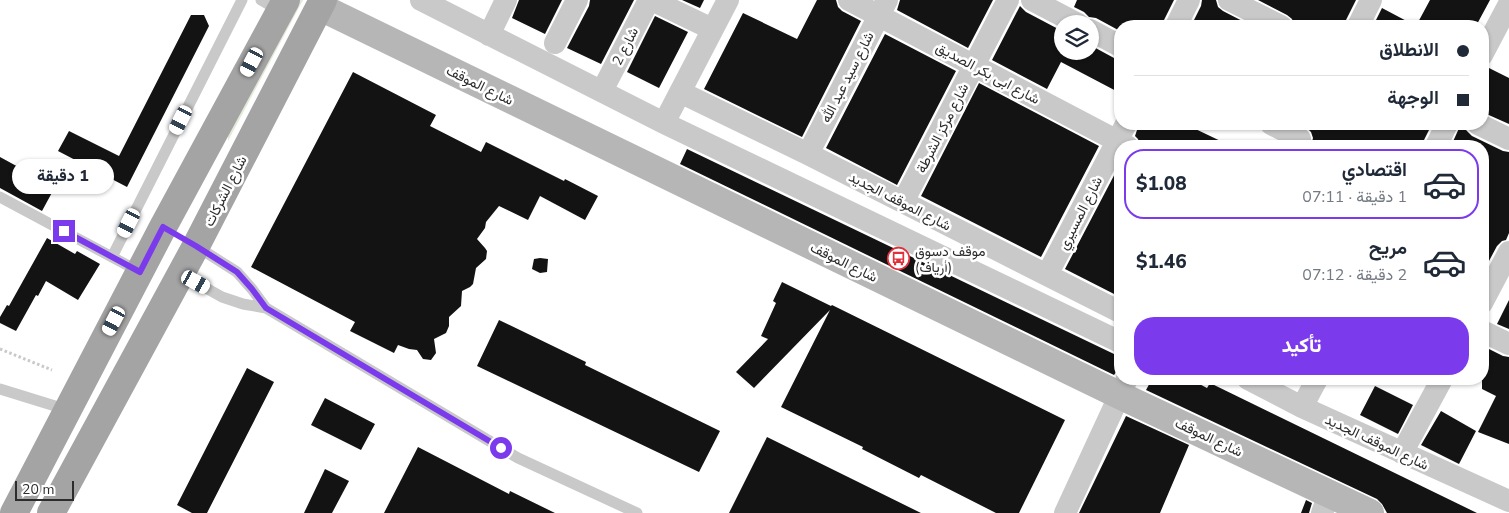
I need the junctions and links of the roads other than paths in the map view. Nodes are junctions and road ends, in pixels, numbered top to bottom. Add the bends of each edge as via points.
1 (242, 0) edge
2 (421, 0) edge
3 (506, 0) edge
4 (577, 0) edge
5 (650, 0) edge
6 (728, 0) edge
7 (849, 0) edge
8 (1008, 0) edge
9 (1032, 0) edge
10 (1189, 0) edge
11 (1229, 0) edge
12 (1371, 0) edge
13 (322, 3) edge
14 (276, 4) edge
15 (1509, 4) edge
16 (883, 8) edge
17 (1061, 15) edge
18 (1179, 20) edge
19 (1269, 20) edge
20 (1361, 20) edge
21 (712, 29) junction
22 (489, 34) junction
23 (1099, 35) edge
24 (1489, 42) edge
25 (555, 43) dead end
26 (1114, 43) edge
27 (974, 66) junction
28 (602, 92) junction
29 (680, 92) junction
30 (664, 123) junction
31 (1489, 129) edge
32 (1286, 130) edge
33 (1301, 136) edge
34 (1123, 137) edge
35 (1509, 139) edge
36 (808, 154) junction
37 (1114, 154) edge
38 (189, 180) junction
39 (0, 197) edge
40 (221, 199) junction
41 (903, 202) junction
42 (163, 227) junction
43 (196, 246) junction
44 (1509, 252) edge
45 (112, 257) junction
46 (140, 272) junction
47 (181, 274) junction
48 (1048, 275) junction
49 (1489, 290) edge
50 (266, 308) junction
51 (1114, 309) edge
52 (1489, 334) edge
53 (1114, 339) edge
54 (1509, 344) edge
55 (88, 371) junction
56 (1114, 383) edge
57 (1260, 385) edge
58 (1314, 385) edge
59 (1439, 385) edge
60 (120, 387) junction
61 (1123, 387) edge
62 (0, 389) edge
63 (1302, 407) junction
64 (68, 410) junction
65 (1402, 453) junction
66 (1509, 501) edge
67 (1325, 503) edge
68 (14, 513) edge
69 (51, 513) edge
70 (637, 513) edge
71 (1065, 513) edge
72 (1370, 513) edge

1 - 45 lane
2 - 22 street
3 - 22 street
4 - 25 street
5 - 21 street
5 - 28 street, شارع 2
6 - 21 street
7 - 16 street, شارع ابى بكر الصديق
8 - 27 street, شارع مركز الشرطة
9 - 17 street
10 - 18 street
11 - 19 street
12 - 20 street
13 - 40 main road, شارع الشركات
13 - 56 street, شارع الموقف
14 - 38 main road
15 - 24 street
16 - 27 street, شارع ابى بكر الصديق
16 - 36 street, شارع سيد عبد الله
21 - 29 street
22 - 28 street
23 - 26 street
27 - 34 street, شارع ابى بكر الصديق
27 - 41 street, شارع مركز الشرطة
28 - 30 street
29 - 30 street
29 - 36 street, شارع الموقف الجديد
30 - 53 street
31 - 35 street
32 - 33 street
36 - 41 street, شارع الموقف الجديد
37 - 48 street, شارع المسيري
38 - 40 main road
38 - 42 main road
39 - 45 lane
40 - 43 main road, شارع الشركات
41 - 48 street, شارع الموقف الجديد
42 - 43 main road
42 - 46 main road
43 - 47 main road, شارع الشركات
43 - 50 lane via 237,272
44 - 49 street
45 - 46 lane
46 - 55 main road
47 - 50 lane via 222,297
47 - 60 main road, شارع الشركات
48 - 51 street, شارع الموقف الجديد
50 - 70 lane via 518,458
52 - 54 street
55 - 60 main road
55 - 64 main road
57 - 63 street, شارع الموقف الجديد
58 - 63 street
59 - 65 street
60 - 69 main road, شارع الشركات
61 - 67 street, شارع الموقف
61 - 71 street
62 - 64 lane
63 - 65 street, شارع الموقف الجديد
64 - 68 main road
65 - 66 street, شارع الموقف الجديد
67 - 72 street, شارع الموقف

